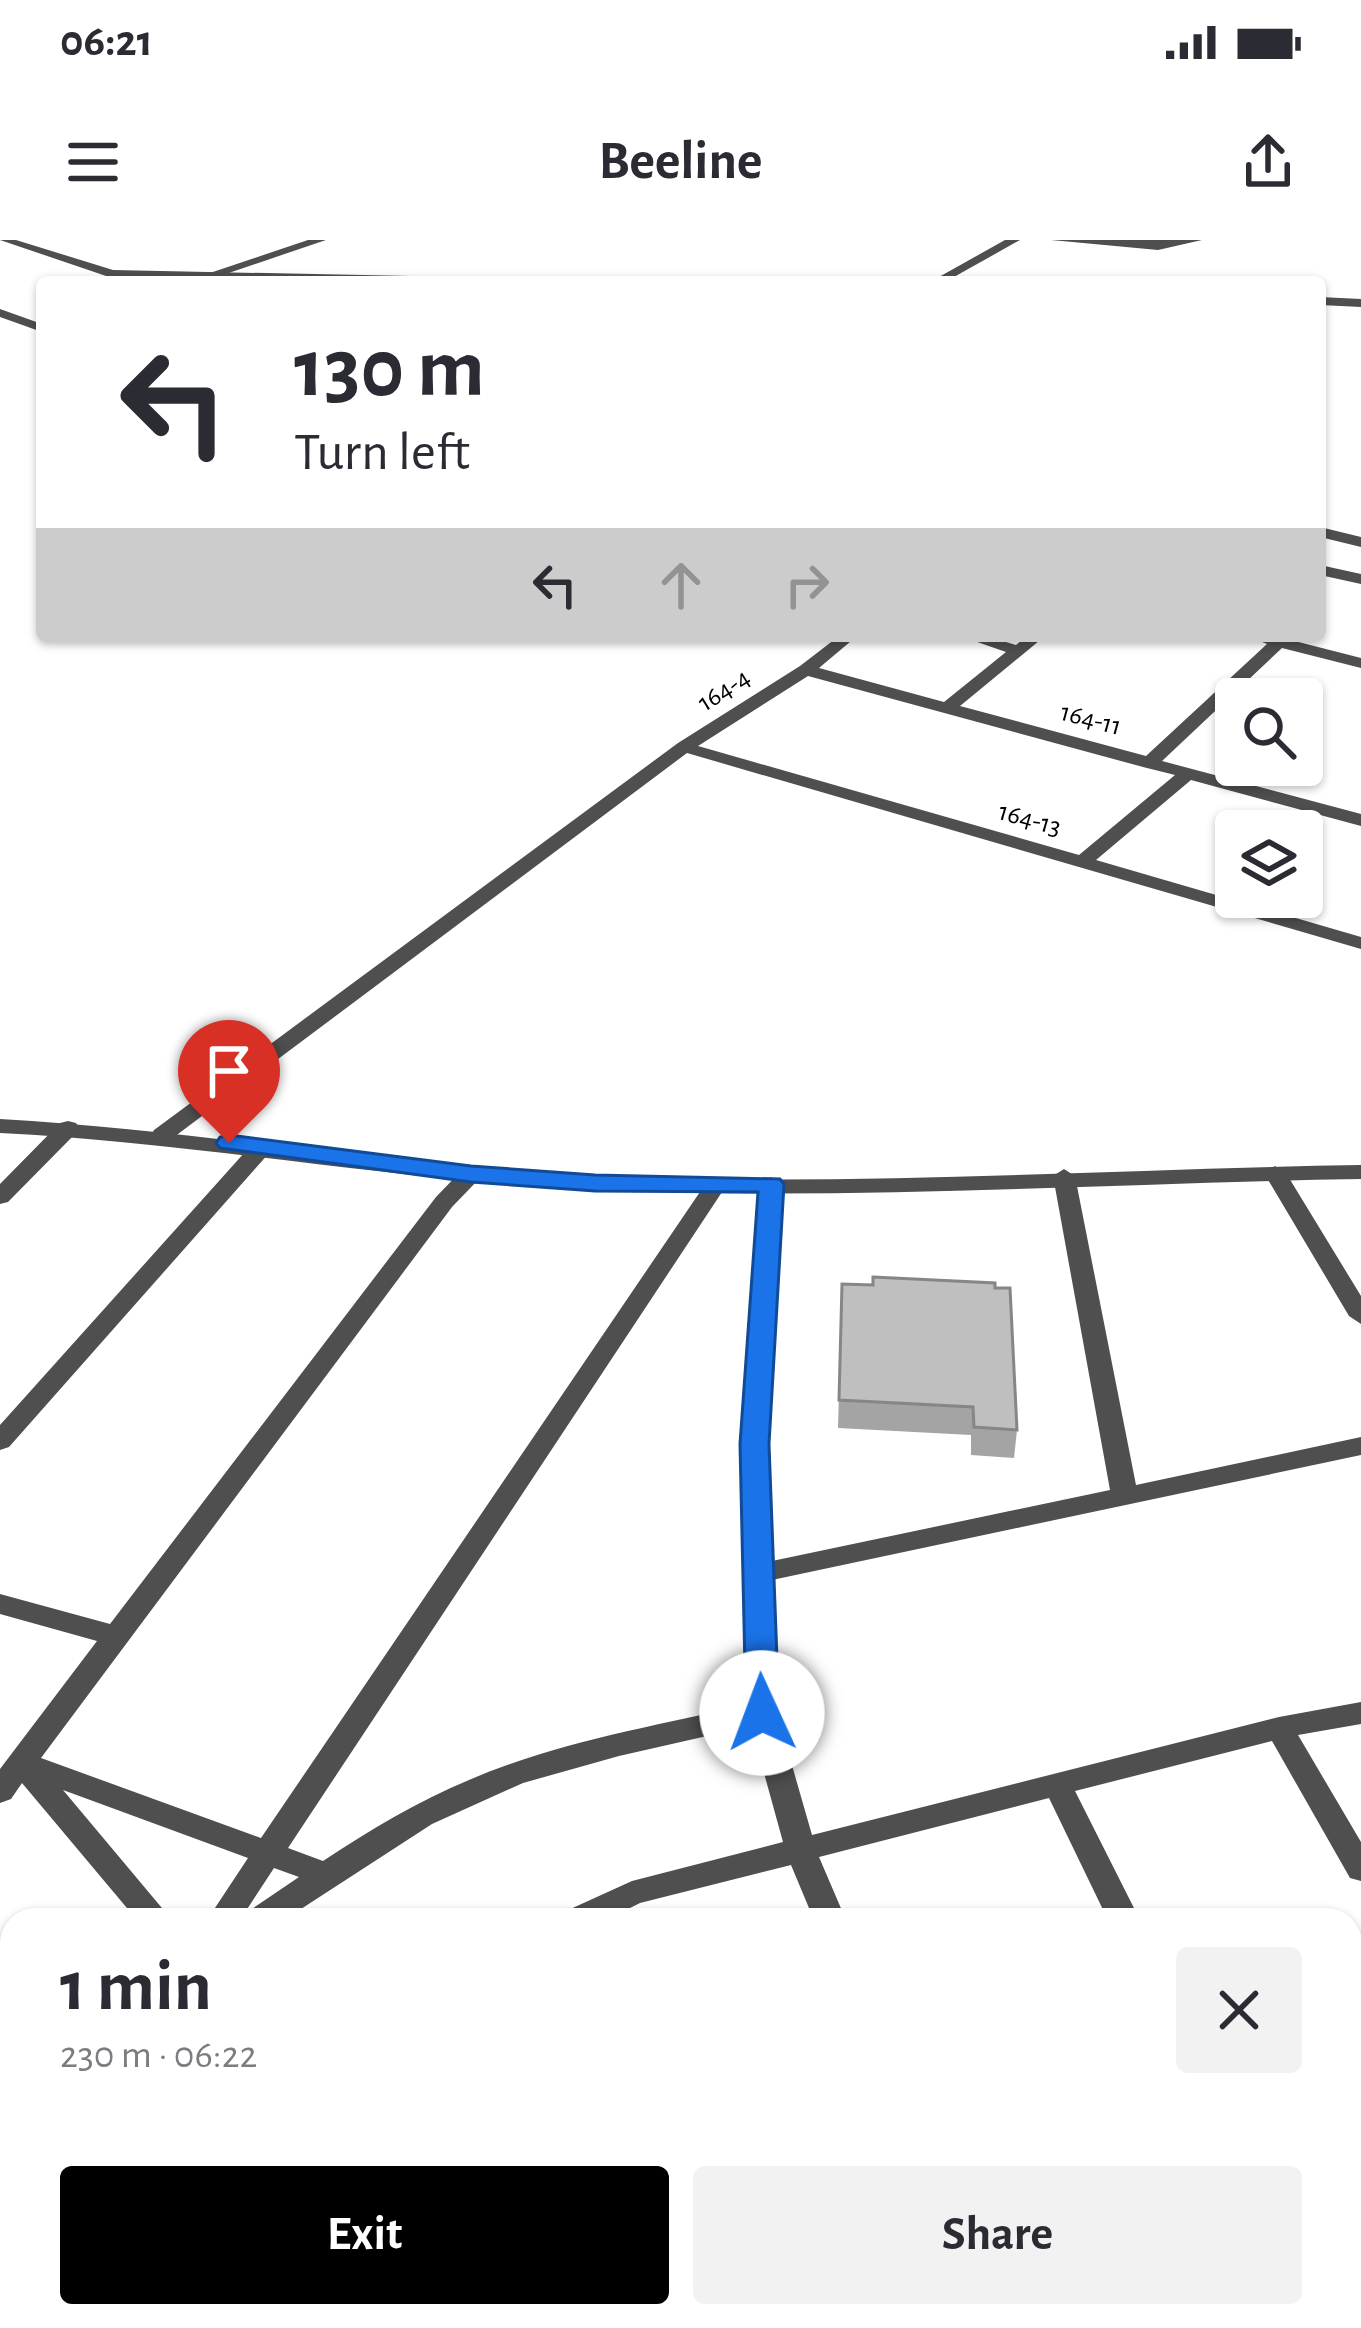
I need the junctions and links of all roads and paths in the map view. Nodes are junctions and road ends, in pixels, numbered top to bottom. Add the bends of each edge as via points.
1 (4, 240) edge
2 (320, 240) edge
3 (1014, 240) edge
4 (1057, 240) edge
5 (1196, 240) edge
6 (156, 276) edge
7 (206, 276) edge
8 (947, 276) edge
9 (1326, 302) edge
10 (1361, 303) edge
11 (5, 315) edge
12 (36, 316) edge
13 (36, 326) edge
14 (1326, 533) edge
15 (1361, 542) edge
16 (1326, 570) edge
17 (1361, 579) edge
18 (841, 642) edge
19 (988, 642) edge
20 (1030, 642) edge
21 (1279, 642) joint
22 (1019, 651) junction
23 (1361, 663) edge
24 (806, 670) junction
25 (946, 708) junction
26 (684, 747) junction
27 (1150, 763) junction
28 (1187, 774) junction
29 (1361, 820) edge
30 (1082, 862) junction
31 (1361, 943) edge
32 (0, 1126) edge
33 (68, 1128) junction
34 (163, 1135) junction
35 (262, 1147) junction
36 (1361, 1172) edge
37 (1275, 1173) junction
38 (471, 1174) junction
39 (1064, 1176) junction
40 (771, 1184) junction
41 (715, 1186) junction
42 (0, 1197) edge
43 (1361, 1316) edge
44 (0, 1441) edge
45 (1361, 1446) edge
46 (1124, 1493) junction
47 (757, 1574) junction
48 (0, 1604) edge
49 (115, 1636) junction
50 (762, 1713) junction
51 (1361, 1713) edge
52 (1279, 1728) junction
53 (22, 1763) junction
54 (1058, 1785) junction
55 (0, 1792) edge
56 (268, 1852) junction
57 (802, 1852) junction
58 (1361, 1869) edge
59 (327, 1875) junction
60 (146, 1908) edge
61 (231, 1908) edge
62 (278, 1908) edge
63 (601, 1908) edge
64 (825, 1908) edge
65 (1118, 1908) edge

1 - 6 street via 112,274
2 - 7 street
3 - 8 street
4 - 5 street
9 - 10 street
11 - 12 street
11 - 13 street
14 - 15 street
16 - 17 street
18 - 24 street, 164-4
19 - 22 street
20 - 22 street
21 - 23 street
21 - 27 street
22 - 25 street
24 - 25 street, 164-11
24 - 26 street, 164-4
25 - 27 street, 164-11
26 - 30 street, 164-13
26 - 34 street, 164-4
27 - 28 street, 164-11
28 - 29 street, 164-11
28 - 30 street
30 - 31 street, 164-13
32 - 33 street
33 - 34 street
33 - 42 street
34 - 35 street
35 - 38 street
35 - 44 street
36 - 37 street
37 - 39 street
37 - 43 street
38 - 41 street
38 - 49 street
39 - 40 street
39 - 46 street
40 - 41 street
40 - 47 street via 754,1444
41 - 56 street
45 - 46 street
46 - 47 street
47 - 50 street
48 - 49 street
49 - 53 street
50 - 57 street
50 - 59 street via 481,1787
51 - 52 street
52 - 54 street
52 - 58 street
53 - 55 street
53 - 56 street
53 - 60 street
54 - 57 street
54 - 65 street
56 - 59 street
56 - 61 street
57 - 63 street via 632,1893
57 - 64 street
59 - 62 street

